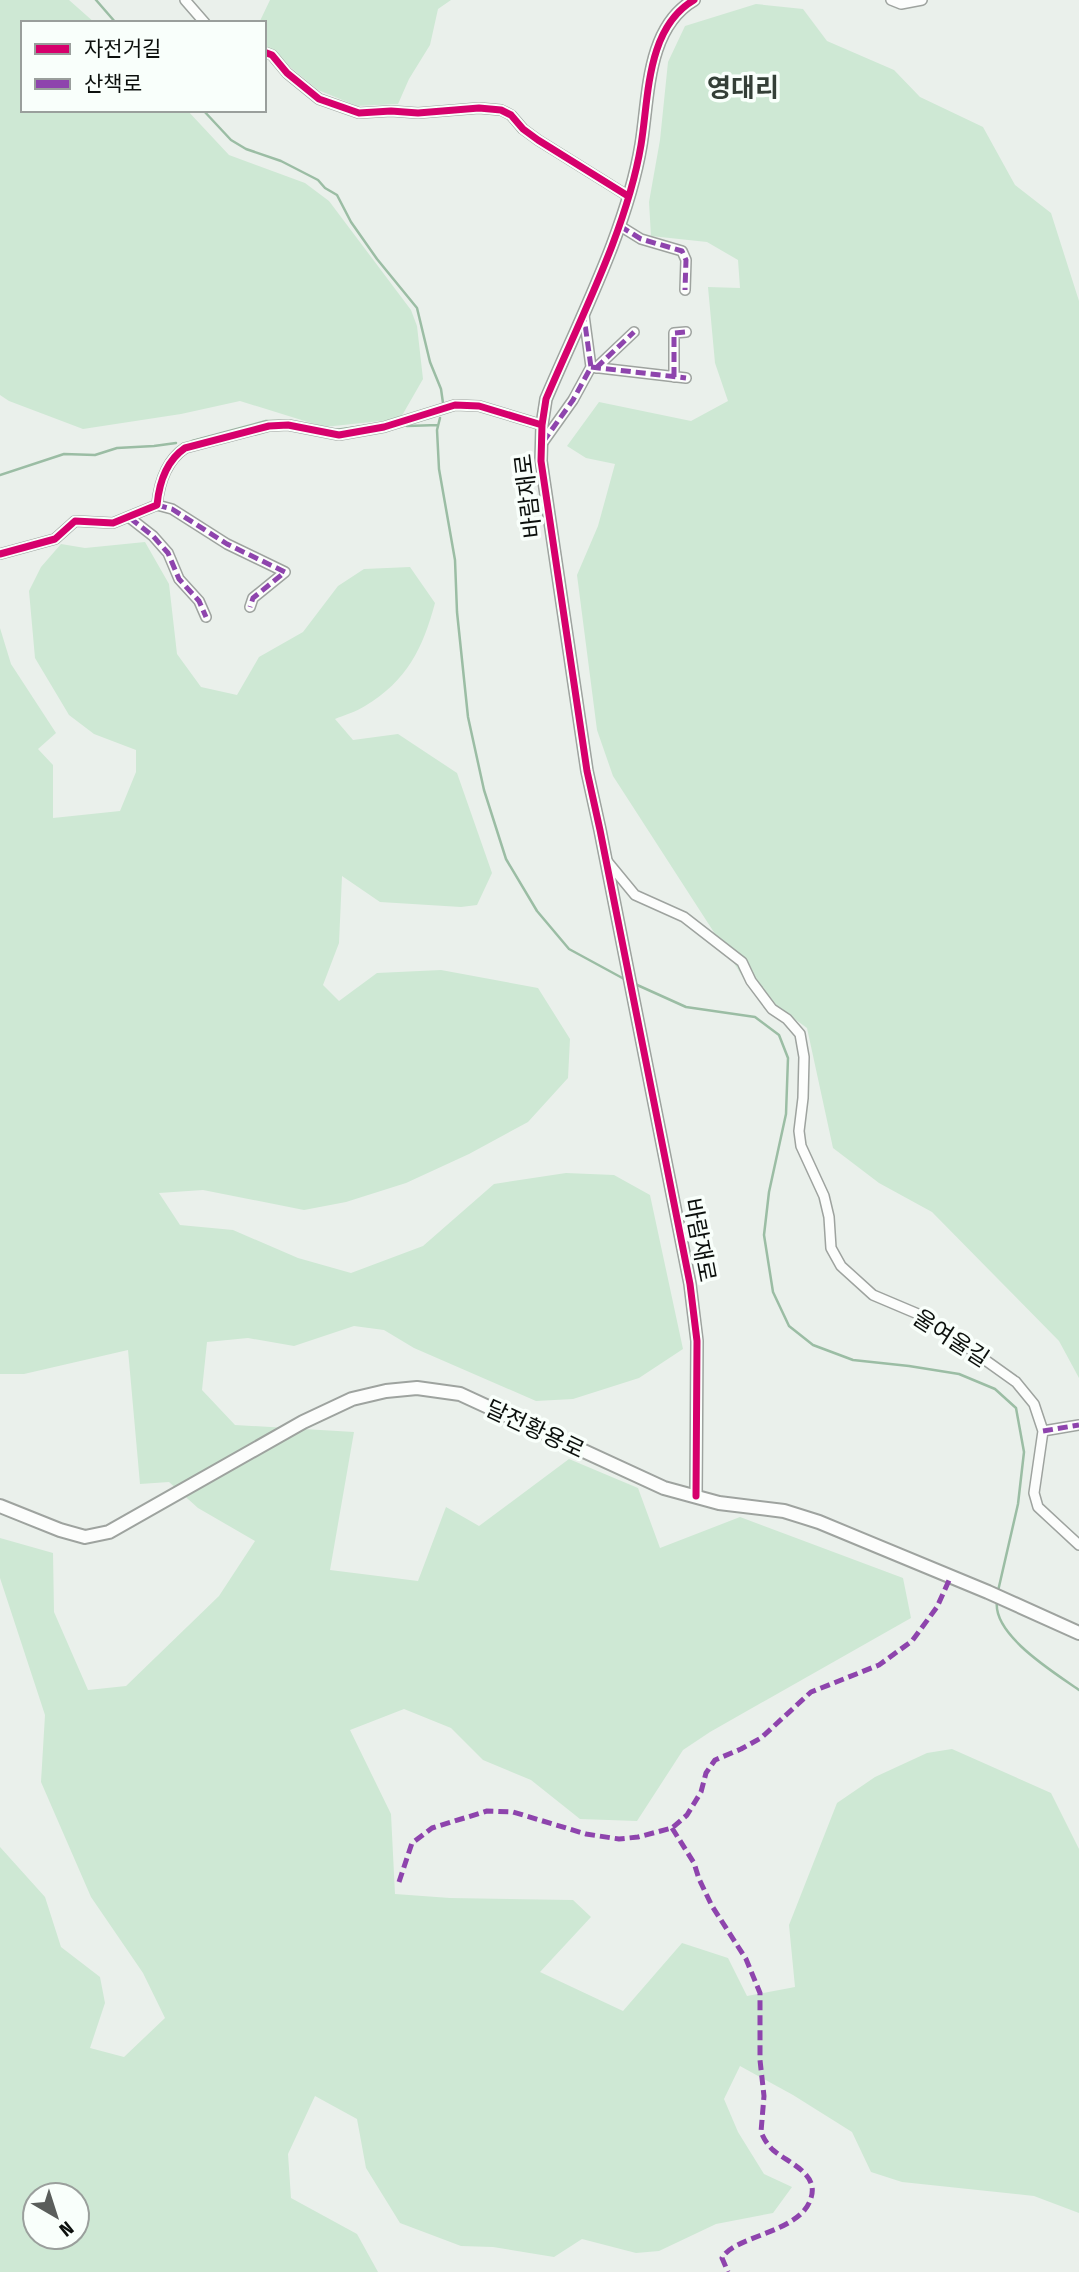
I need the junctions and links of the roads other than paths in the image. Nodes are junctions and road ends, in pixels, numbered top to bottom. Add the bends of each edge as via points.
1 (185, 0) edge
2 (694, 0) edge
3 (891, 0) edge
4 (922, 0) edge
5 (203, 21) edge
6 (266, 53) edge
7 (628, 196) junction
8 (620, 226) junction
9 (685, 290) dead end
10 (583, 312) junction
11 (634, 332) dead end
12 (686, 332) dead end
13 (593, 368) junction
14 (674, 377) junction
15 (687, 378) dead end
16 (542, 425) junction
17 (541, 445) junction
18 (157, 505) junction
19 (130, 518) junction
20 (0, 554) edge
21 (250, 607) dead end
22 (206, 617) dead end
23 (606, 859) junction
24 (1079, 1424) edge
25 (1043, 1431) junction
26 (696, 1496) junction
27 (0, 1506) edge
28 (1079, 1545) edge
29 (1079, 1633) edge

1 - 5 street
2 - 7 street, 바람재로 via 666,28 648,77 641,146
3 - 4 street via 901,4
6 - 7 street via 318,99 359,113 501,110 534,137
7 - 8 street, 바람재로
8 - 9 street via 641,239 682,251
8 - 10 street, 바람재로
10 - 13 street
10 - 16 street, 바람재로 via 546,399
11 - 13 street
12 - 14 street via 674,333
13 - 14 street
13 - 17 street
14 - 15 street
16 - 17 street, 바람재로
16 - 18 street via 479,406 455,405 340,435 269,426 186,448 166,469
17 - 23 street, 바람재로 via 587,771
18 - 19 street
18 - 21 street via 285,572 253,598
19 - 20 street via 113,523 75,521 55,538
19 - 22 street via 168,553
23 - 25 street, 울여울길 via 635,895 684,918 742,962 772,1009 800,1034 804,1057 801,1146 824,1196 831,1248 841,1266 873,1296 925,1317 1016,1382 1034,1404
23 - 26 street, 바람재로 via 690,1284 697,1341
24 - 25 street
25 - 28 street via 1034,1493 1038,1507
26 - 27 main road, 달전황용로 via 664,1488 460,1394 417,1388 352,1399 109,1532 85,1537
26 - 29 main road, 달전황용로 via 784,1511 819,1522

